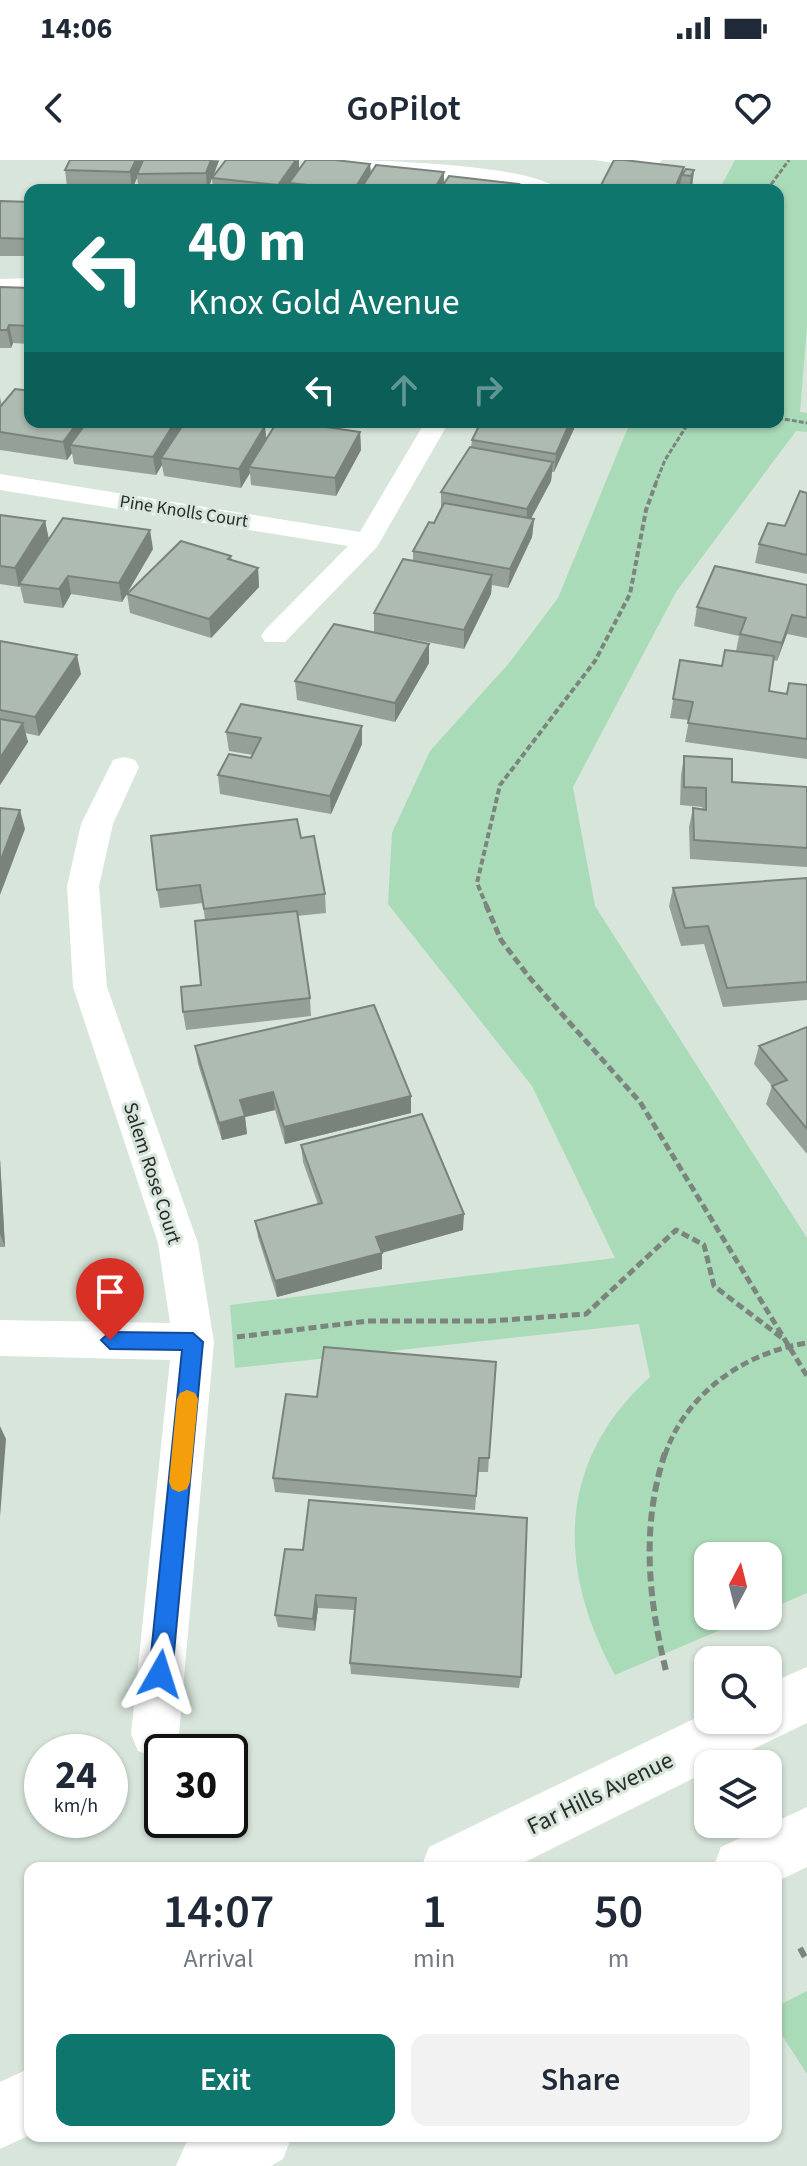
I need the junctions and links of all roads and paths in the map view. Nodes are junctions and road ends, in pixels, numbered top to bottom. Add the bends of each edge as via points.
1 (352, 160) edge
2 (599, 160) edge
3 (657, 160) edge
4 (789, 160) edge
5 (532, 184) edge
6 (771, 184) edge
7 (24, 285) edge
8 (0, 286) edge
9 (784, 419) edge
10 (807, 423) edge
11 (434, 428) edge
12 (685, 428) edge
13 (0, 482) edge
14 (368, 541) junction
15 (275, 636) dead end
16 (124, 767) dead end
17 (0, 1338) edge
18 (193, 1342) junction
19 (807, 1343) edge
20 (789, 1344) junction
21 (807, 1376) edge
22 (666, 1671) dead end
23 (807, 1695) edge
24 (782, 1706) edge
25 (155, 1734) dead end
26 (723, 1734) edge
27 (807, 1836) edge
28 (462, 1862) edge
29 (754, 1862) edge
30 (800, 1948) dead end
31 (807, 1961) edge
32 (24, 2103) edge
33 (0, 2117) edge
34 (250, 2142) edge
35 (209, 2166) edge

1 - 5 street
2 - 3 lane via 654,166
4 - 6 path
7 - 8 street
9 - 10 path
11 - 14 street
12 - 20 path via 665,460 646,510 630,594 616,621 595,661 500,785 477,883 501,940 640,1102
13 - 14 street, Pine Knolls Court
14 - 15 street
16 - 18 street, Salem Rose Court via 97,824 83,886 90,987 178,1243
17 - 18 street
18 - 20 path via 368,1321 586,1314 676,1230 704,1245 714,1286
18 - 25 street, Salem Rose Court
19 - 20 path
20 - 21 path
20 - 22 path via 713,1382 673,1434 655,1487 646,1547 651,1621
23 - 24 main road
26 - 28 main road, Far Hills Avenue
27 - 29 main road
30 - 31 path
32 - 33 main road
34 - 35 main road

